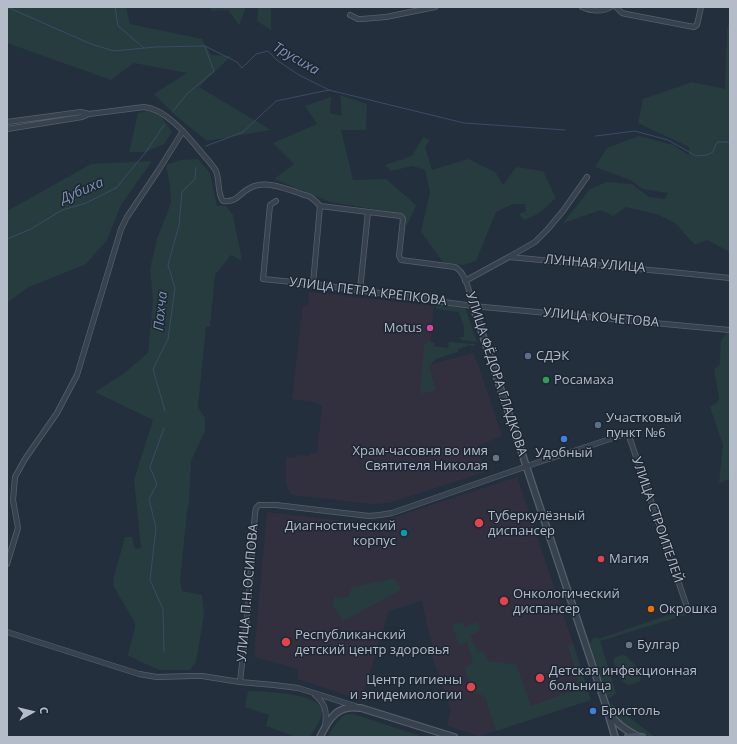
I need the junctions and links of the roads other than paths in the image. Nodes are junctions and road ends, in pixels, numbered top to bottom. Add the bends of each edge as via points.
1 (435, 7) edge
2 (582, 7) edge
3 (611, 7) edge
4 (616, 7) edge
5 (700, 7) edge
6 (350, 16) dead end
7 (81, 112) junction
8 (88, 114) junction
9 (82, 117) junction
10 (28, 119) junction
11 (7, 122) edge
12 (29, 125) junction
13 (7, 129) edge
14 (183, 131) junction
15 (586, 177) dead end
16 (276, 201) dead end
17 (320, 206) junction
18 (368, 212) junction
19 (509, 257) junction
20 (730, 278) edge
21 (465, 281) junction
22 (313, 284) junction
23 (360, 290) junction
24 (473, 306) junction
25 (729, 330) edge
26 (628, 433) joint
27 (526, 466) junction
28 (259, 504) joint
29 (7, 564) edge
30 (687, 607) dead end
31 (7, 632) edge
32 (240, 682) junction
33 (314, 694) junction
34 (605, 703) junction
35 (361, 708) junction
36 (325, 727) junction
37 (640, 736) edge
38 (320, 737) edge
39 (454, 737) edge
40 (615, 737) edge
41 (628, 737) edge

1 - 6 street via 386,17 358,19
2 - 3 street via 605,10
4 - 5 street via 622,13 694,27 697,24
7 - 8 street
7 - 9 street
7 - 10 street
8 - 9 street
8 - 14 street via 149,108 160,112
9 - 12 street
10 - 11 street
10 - 12 street
12 - 13 street
14 - 17 street via 214,167 220,198 223,201 234,200 253,186 268,185 311,197
14 - 29 street via 126,217 76,379 57,413 15,476 13,500 18,528
15 - 19 street via 547,230 535,242
16 - 22 street, УЛИЦА ПЕТРА КРЕПКОВА via 270,205 263,279
17 - 18 street
17 - 22 street
18 - 21 street via 401,216 398,256 401,260 455,267 460,269
18 - 23 street
19 - 20 street, ЛУННАЯ УЛИЦА
19 - 21 street
21 - 24 street, УЛИЦА ФЁДОРА ГЛАДКОВА
22 - 23 street, УЛИЦА ПЕТРА КРЕПКОВА
23 - 24 street, УЛИЦА ПЕТРА КРЕПКОВА
24 - 25 street, УЛИЦА КОЧЕТОВА
24 - 27 street, УЛИЦА ФЁДОРА ГЛАДКОВА
26 - 27 street, УЛИЦА ФЁДОРА ГЛАДКОВА
26 - 30 street, УЛИЦА СТРОИТЕЛЕЙ
27 - 28 street, УЛИЦА ФЁДОРА ГЛАДКОВА via 380,515
27 - 34 street, УЛИЦА ФЁДОРА ГЛАДКОВА
28 - 32 street, УЛИЦА П.Н.ОСИПОВА via 255,514
31 - 32 street via 139,674 157,677 202,676
32 - 33 street via 298,688
33 - 35 street
33 - 36 street via 325,707
34 - 37 street, УЛИЦА ФЁДОРА ГЛАДКОВА via 621,726
34 - 40 street, УЛИЦА ФЁДОРА ГЛАДКОВА
35 - 36 street via 340,710
35 - 39 street
36 - 38 street
37 - 41 main road

